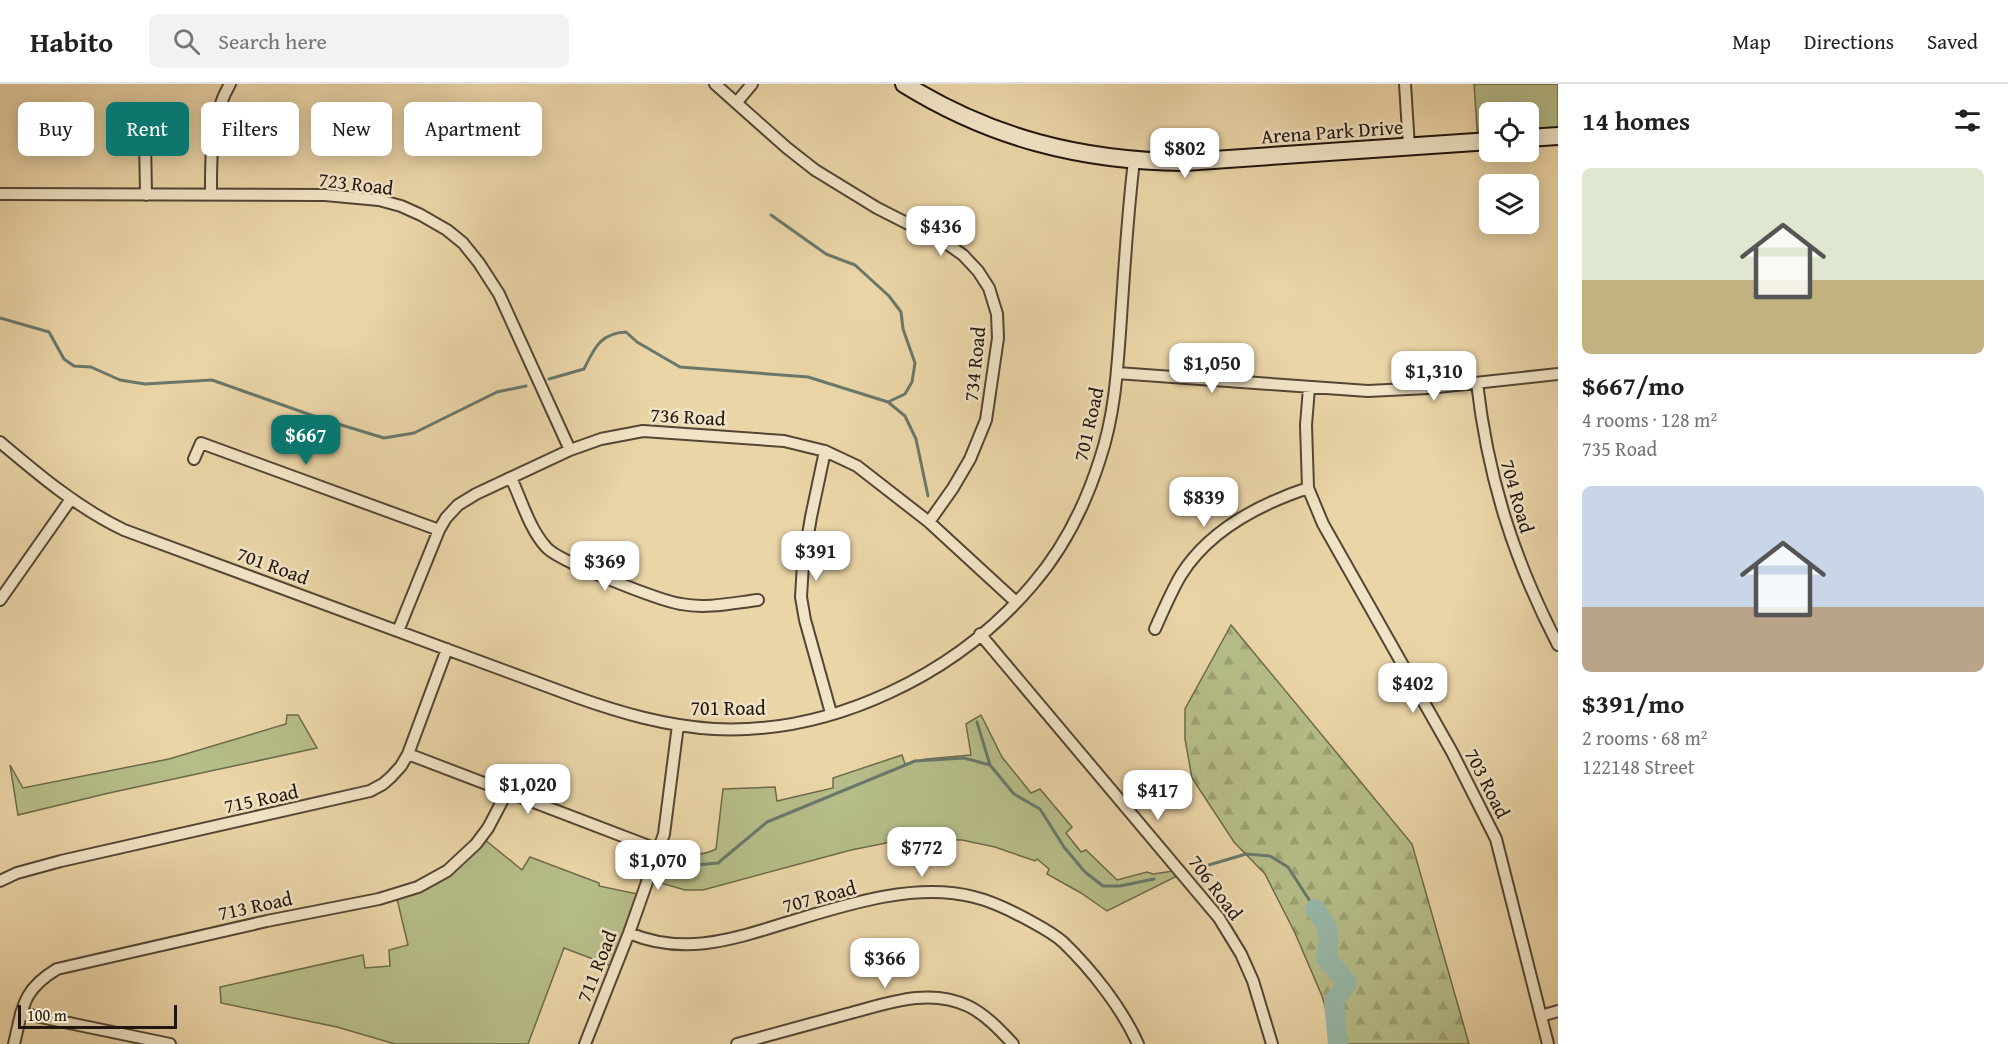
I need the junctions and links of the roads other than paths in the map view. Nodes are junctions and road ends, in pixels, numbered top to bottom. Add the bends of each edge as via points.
1 (230, 84) edge
2 (715, 84) edge
3 (752, 84) edge
4 (904, 84) edge
5 (1405, 84) edge
6 (924, 89) edge
7 (736, 102) junction
8 (1558, 136) edge
9 (1539, 137) edge
10 (1479, 142) edge
11 (1409, 147) junction
12 (145, 156) edge
13 (1134, 161) junction
14 (0, 194) edge
15 (212, 194) junction
16 (146, 195) junction
17 (1117, 373) junction
18 (1558, 374) edge
19 (1477, 383) junction
20 (1309, 388) junction
21 (0, 442) edge
22 (570, 450) junction
23 (825, 451) junction
24 (194, 459) dead end
25 (511, 478) junction
26 (1308, 488) junction
27 (71, 499) junction
28 (929, 522) junction
29 (439, 530) junction
30 (4, 587) edge
31 (0, 600) edge
32 (758, 600) dead end
33 (1016, 602) junction
34 (1155, 629) dead end
35 (398, 631) junction
36 (980, 634) junction
37 (1558, 645) edge
38 (447, 649) junction
39 (831, 713) junction
40 (678, 725) junction
41 (408, 754) junction
42 (507, 792) junction
43 (659, 850) junction
44 (0, 881) edge
45 (629, 933) junction
46 (1558, 1011) edge
47 (21, 1013) junction
48 (1541, 1016) junction
49 (14, 1044) edge
50 (170, 1044) edge
51 (585, 1044) edge
52 (737, 1044) edge
53 (1013, 1044) edge
54 (1137, 1044) edge
55 (1272, 1044) edge
56 (1548, 1044) edge

1 - 15 street via 222,98 211,144
2 - 7 street, 734 Road
3 - 7 street
4 - 6 street, Arena Park Drive
5 - 11 street
6 - 13 street, Arena Park Drive via 974,121 1036,144
7 - 28 street, 734 Road via 815,170 963,255 989,288 997,314 998,338 986,420 970,459
8 - 9 street
10 - 11 street, Arena Park Drive
11 - 13 street, Arena Park Drive via 1184,162
12 - 16 street
13 - 17 street, 701 Road
14 - 16 street, 723 Road
15 - 16 street, 723 Road
15 - 22 street, 723 Road via 357,197 401,206 447,230 463,243 499,294
17 - 20 street
17 - 33 street, 701 Road via 1107,436 1081,508 1044,570
18 - 19 street
19 - 20 street via 1388,391
19 - 37 street, 704 Road via 1490,469 1508,530 1524,575
20 - 26 street, 703 Road
21 - 27 street, 701 Road
22 - 23 street, 736 Road via 601,439 651,431 784,441
22 - 25 street, 736 Road
23 - 28 street, 736 Road via 857,466
23 - 39 street via 803,564 801,597
24 - 29 street via 201,442
25 - 29 street, 736 Road via 458,505
25 - 32 street via 545,546 560,558 680,604 701,606
26 - 34 street via 1251,511 1201,550 1181,574
26 - 48 street, 703 Road via 1323,524 1452,752 1496,839
27 - 30 street
27 - 35 street, 701 Road via 124,530
28 - 33 street, 736 Road
29 - 35 street, 736 Road
30 - 31 street
33 - 36 street, 701 Road
35 - 38 street, 701 Road
36 - 39 street, 701 Road via 914,681
36 - 55 street, 706 Road via 1219,918 1253,981
38 - 40 street, 701 Road via 597,705
38 - 41 street, 715 Road
39 - 40 street, 701 Road via 748,728
40 - 43 street, 711 Road
41 - 42 street
41 - 44 street, 715 Road via 391,777 370,791 61,861
42 - 43 street
42 - 47 street, 713 Road via 476,844 447,871 418,888 57,969 36,983
43 - 45 street, 711 Road
45 - 51 street, 711 Road
45 - 54 street, 707 Road via 672,944 703,945 898,894 927,892 974,897 999,905 1062,941 1114,1004
46 - 48 street
47 - 49 street, 713 Road
47 - 50 street
48 - 56 street, 703 Road
52 - 53 street via 884,1004 930,997 967,1005

